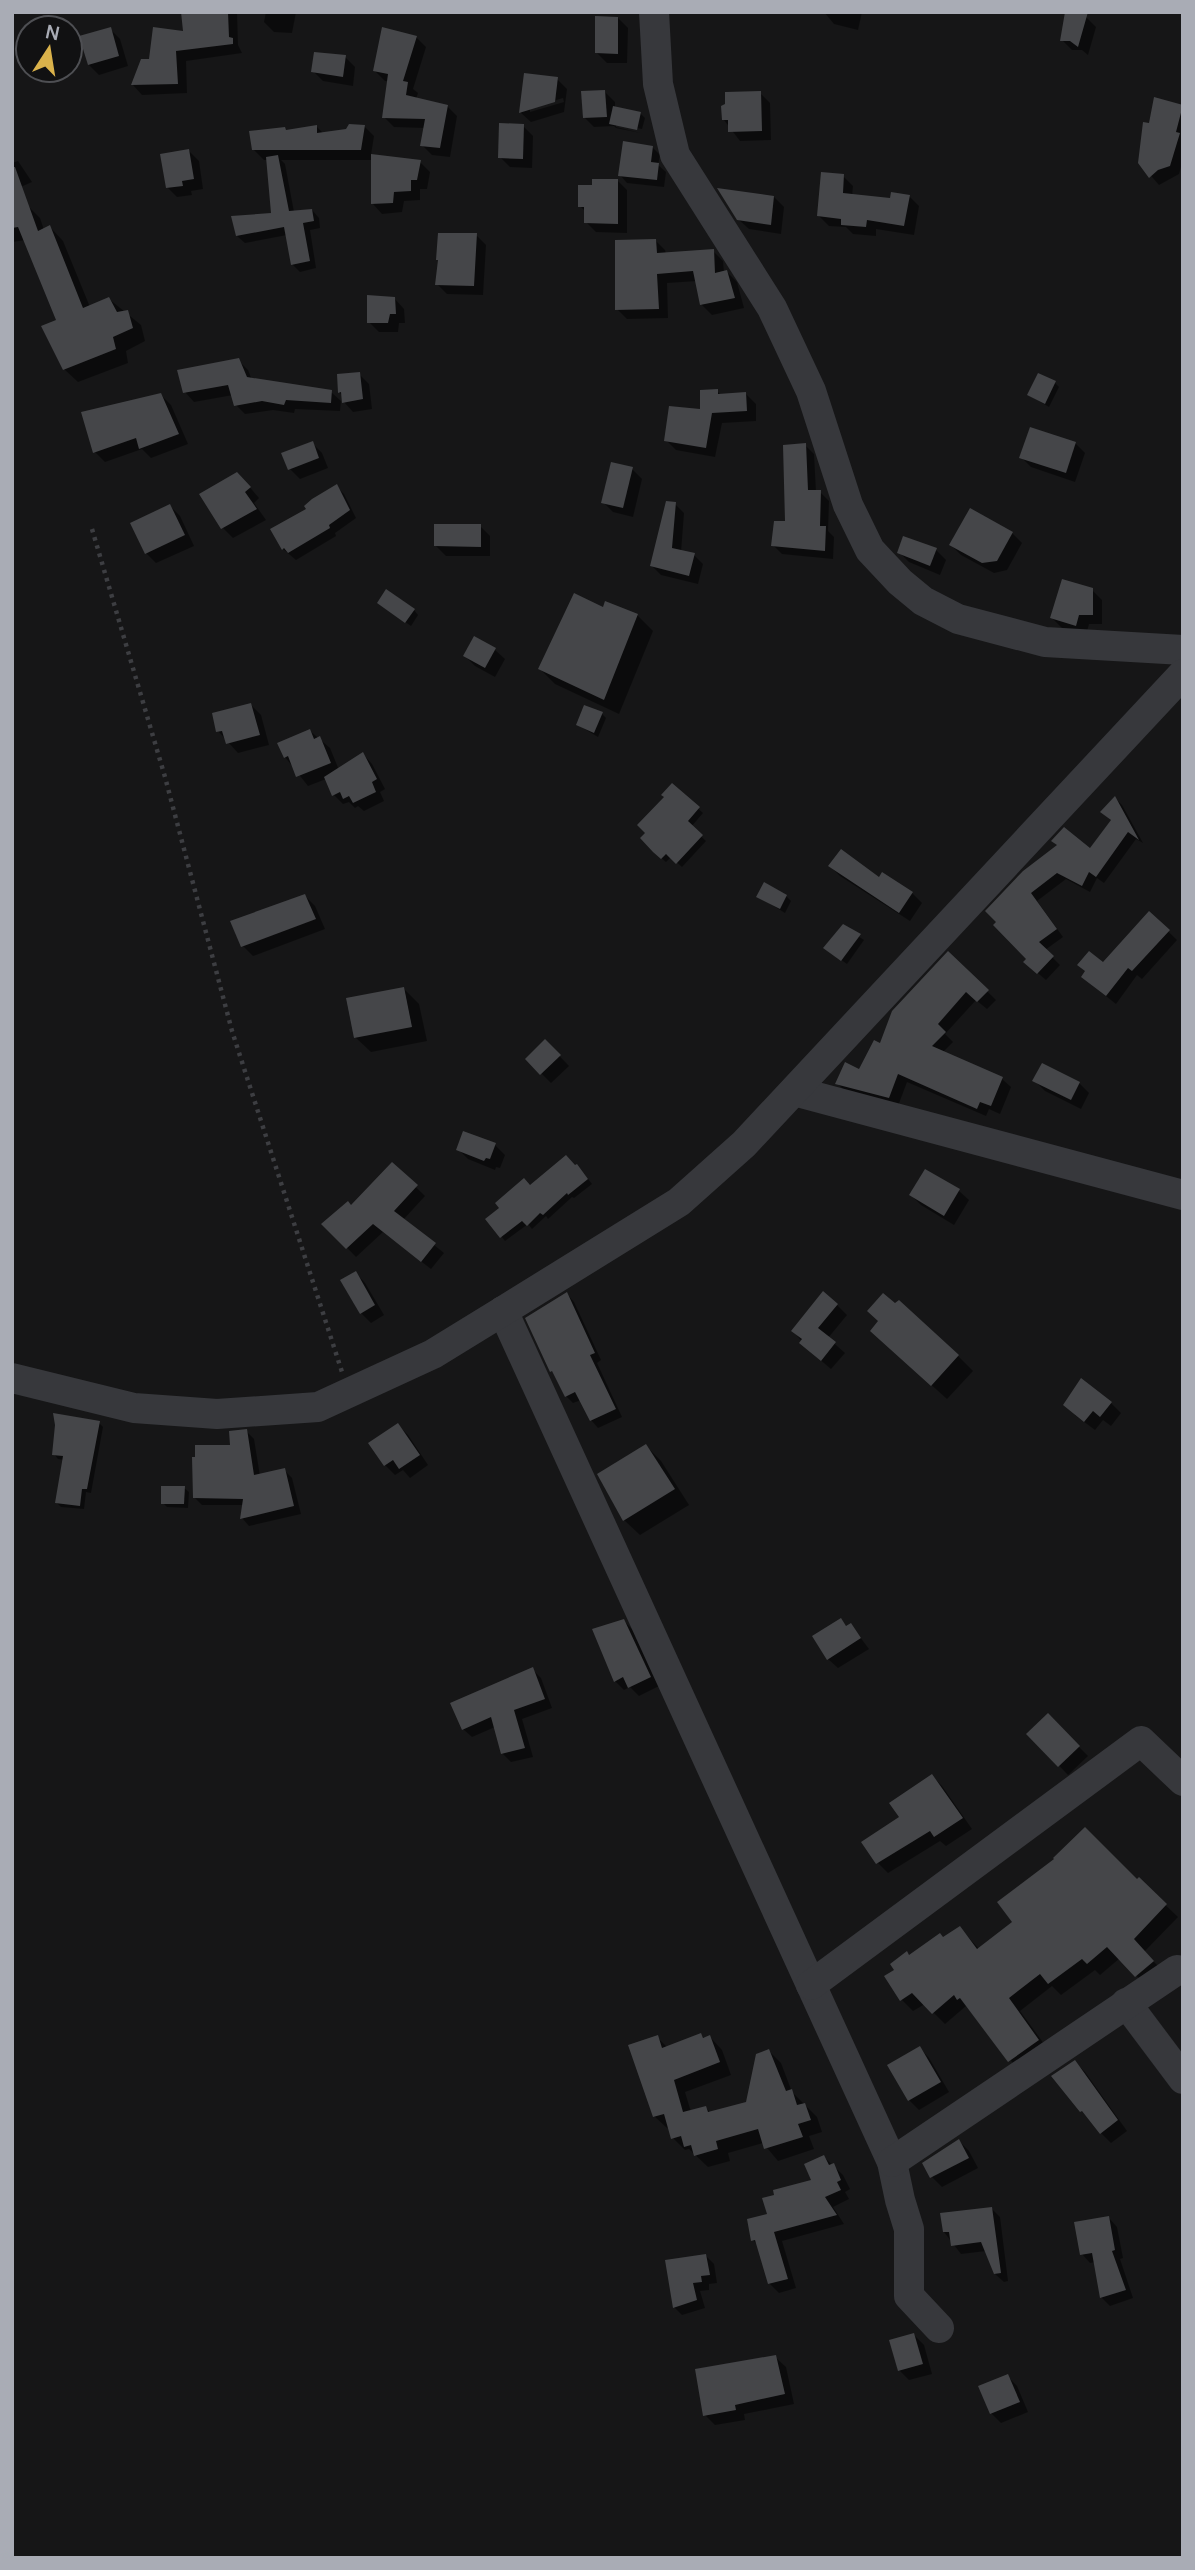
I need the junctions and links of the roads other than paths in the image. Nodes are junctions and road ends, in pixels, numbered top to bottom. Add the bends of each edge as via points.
1 (654, 12) edge
2 (1183, 650) edge
3 (1183, 674) edge
4 (794, 1091) junction
5 (1183, 1195) edge
6 (503, 1311) junction
7 (12, 1378) edge
8 (1183, 1781) edge
9 (1177, 1970) dead end
10 (811, 1985) junction
11 (1126, 2003) junction
12 (1183, 2079) edge
13 (892, 2162) junction
14 (939, 2328) dead end

1 - 2 street via 658,84 676,155 772,308 811,391 848,505 870,550 923,601 958,619 1045,642
3 - 4 street
4 - 5 street
4 - 6 street via 744,1144 678,1202
6 - 7 street via 433,1354 318,1407 216,1414 134,1408
6 - 10 street
8 - 10 street via 1141,1741
9 - 11 street
10 - 13 street
11 - 12 street
11 - 13 street
13 - 14 street via 909,2229 909,2296

